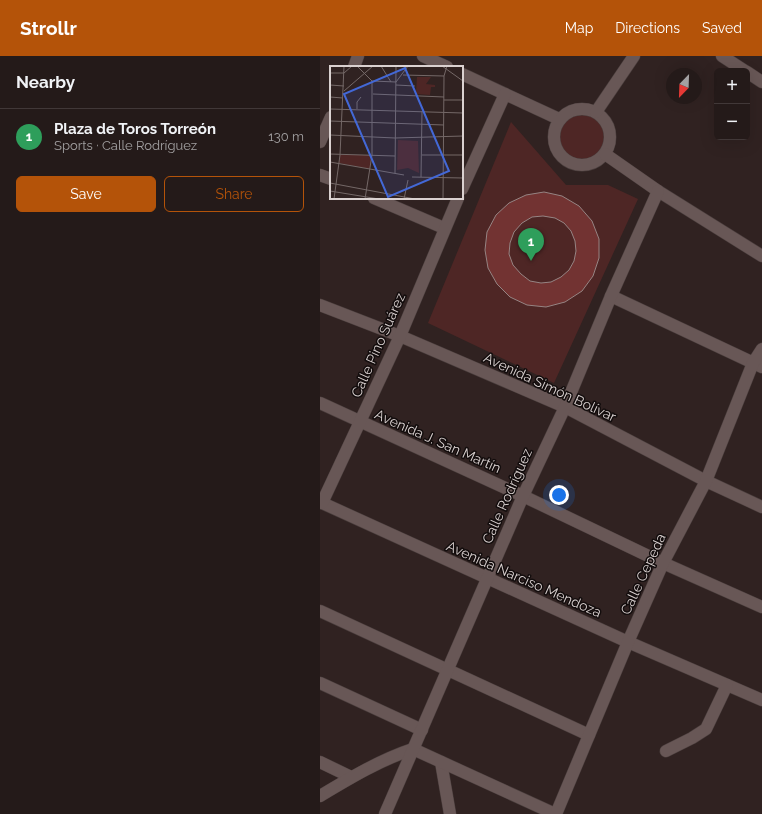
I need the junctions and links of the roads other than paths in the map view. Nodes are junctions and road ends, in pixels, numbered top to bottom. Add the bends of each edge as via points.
1 (358, 56) edge
2 (423, 56) edge
3 (634, 56) edge
4 (722, 56) edge
5 (354, 66) edge
6 (445, 66) edge
7 (740, 68) edge
8 (463, 74) edge
9 (750, 74) edge
10 (762, 82) edge
11 (505, 94) junction
12 (596, 112) junction
13 (330, 119) edge
14 (559, 119) junction
15 (320, 142) edge
16 (605, 154) junction
17 (320, 175) edge
18 (330, 179) edge
19 (463, 187) edge
20 (658, 191) junction
21 (376, 199) edge
22 (458, 199) edge
23 (444, 228) junction
24 (762, 256) edge
25 (612, 296) junction
26 (320, 305) edge
27 (400, 336) junction
28 (762, 349) edge
29 (758, 365) edge
30 (320, 403) edge
31 (565, 407) junction
32 (361, 422) junction
33 (706, 480) junction
34 (523, 496) junction
35 (321, 502) edge
36 (762, 507) edge
37 (663, 563) junction
38 (487, 579) junction
39 (762, 607) edge
40 (320, 611) edge
41 (628, 642) junction
42 (447, 670) junction
43 (320, 683) edge
44 (726, 685) junction
45 (762, 700) edge
46 (422, 730) junction
47 (589, 735) junction
48 (413, 749) junction
49 (666, 751) dead end
50 (320, 762) edge
51 (441, 762) junction
52 (351, 777) junction
53 (320, 796) edge
54 (385, 814) edge
55 (450, 814) edge
56 (555, 814) edge

1 - 5 street
2 - 6 street
3 - 12 street
4 - 7 street
8 - 11 street
9 - 10 street
11 - 14 street
11 - 19 street
12 - 14 street via 577,109 567,112
12 - 16 street via 604,118 611,136
13 - 15 street
14 - 16 street via 554,131 554,145 565,160 573,164 586,165 599,160
16 - 20 street
17 - 18 street
20 - 24 street
20 - 25 street, Calle Rodríguez
21 - 23 street
22 - 23 street, Calle Pino Suárez
23 - 27 street, Calle Pino Suárez
25 - 29 street
25 - 31 street, Calle Rodríguez
26 - 27 street, Avenida Simón Bolívar
27 - 31 street, Avenida Simón Bolívar
27 - 32 street, Calle Pino Suárez
28 - 29 street, Calle Cepeda
29 - 33 street, Calle Cepeda
30 - 32 street, Avenida J. San Martín
31 - 33 street, Avenida Simón Bolívar
31 - 34 street, Calle Rodríguez
32 - 34 street, Avenida J. San Martín
32 - 35 street, Calle Pino Suárez
33 - 36 street, Avenida Simón Bolívar
33 - 37 street, Calle Cepeda
34 - 37 street, Avenida J. San Martín
34 - 38 street, Calle Rodríguez
35 - 38 street, Avenida Narciso Mendoza
37 - 39 street, Avenida J. San Martín
37 - 41 street, Calle Cepeda
38 - 41 street, Avenida Narciso Mendoza
38 - 42 street, Calle Rodríguez
40 - 42 street
41 - 44 street, Avenida Narciso Mendoza
41 - 47 street, Calle Cepeda
42 - 46 street, Calle Rodríguez
42 - 47 street
43 - 46 street
44 - 45 street, Avenida Narciso Mendoza
44 - 49 street via 706,729
46 - 48 street, Calle Rodríguez
47 - 56 street, Calle Cepeda
48 - 51 street
48 - 52 street
48 - 54 street, Calle Rodríguez
50 - 52 street
51 - 55 street
51 - 56 street
52 - 53 street

